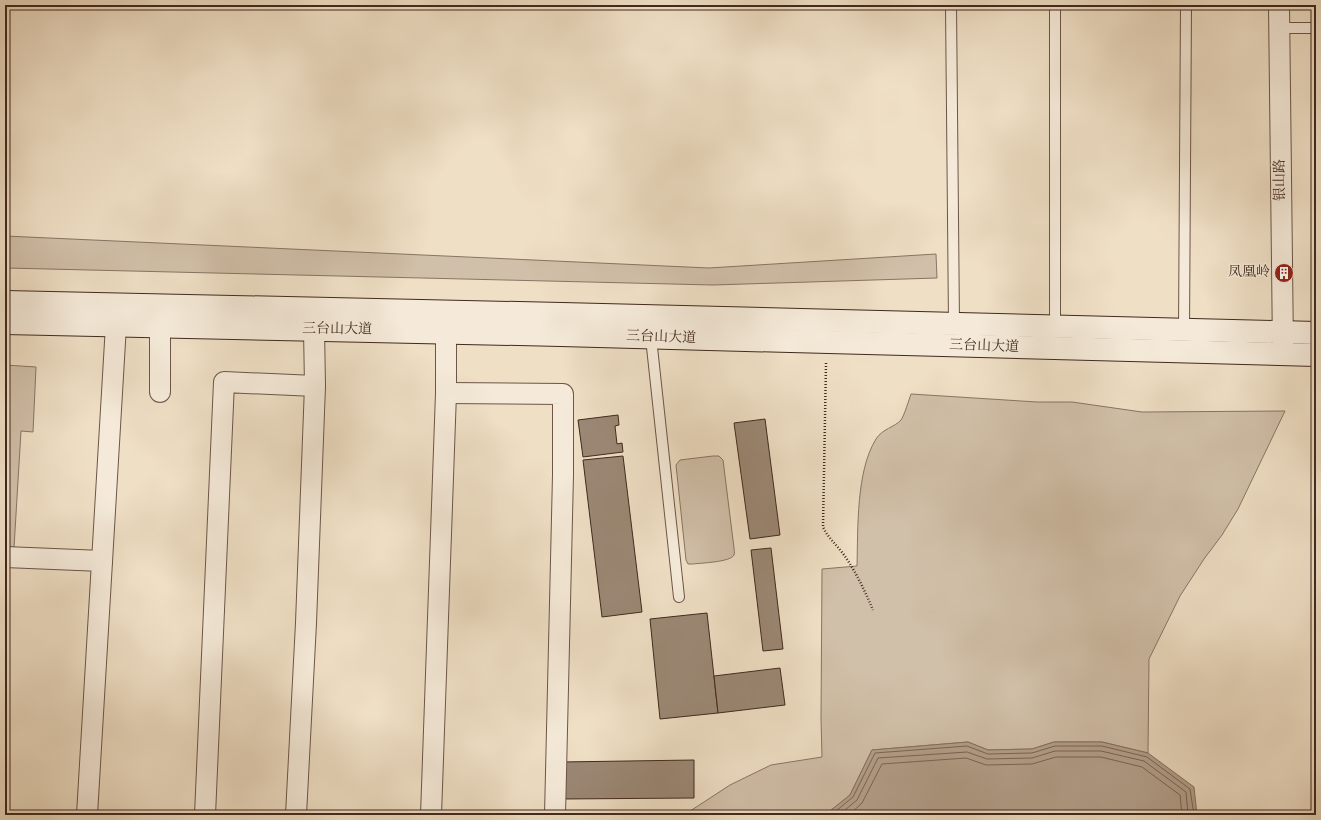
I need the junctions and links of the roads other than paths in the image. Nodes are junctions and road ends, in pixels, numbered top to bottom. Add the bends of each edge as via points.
1 (951, 5) edge
2 (1056, 5) edge
3 (1186, 5) edge
4 (1279, 5) edge
5 (1279, 28) junction
6 (1316, 28) edge
7 (5, 302) edge
8 (5, 323) edge
9 (954, 324) junction
10 (116, 325) junction
11 (160, 326) junction
12 (1055, 327) junction
13 (314, 330) junction
14 (1184, 330) junction
15 (1283, 332) junction
16 (1316, 332) edge
17 (446, 333) junction
18 (651, 338) junction
19 (1283, 355) junction
20 (1316, 355) edge
21 (315, 386) junction
22 (160, 392) dead end
23 (446, 393) junction
24 (5, 557) edge
25 (102, 561) junction
26 (679, 597) dead end
27 (87, 815) edge
28 (205, 815) edge
29 (296, 815) edge
30 (431, 815) edge
31 (555, 815) edge

1 - 9 lane
2 - 12 lane
3 - 14 lane
4 - 5 street, 银山路
5 - 6 lane
5 - 15 street, 银山路
7 - 9 main road, 三台山大道
8 - 10 main road, 三台山大道
9 - 12 main road, 三台山大道
10 - 11 main road, 三台山大道
10 - 25 street
11 - 13 main road, 三台山大道
11 - 22 street
12 - 14 main road, 三台山大道
13 - 17 main road, 三台山大道
13 - 21 street
14 - 15 main road, 三台山大道
15 - 16 main road, 三台山大道
15 - 19 street, 银山路
17 - 18 main road, 三台山大道
17 - 23 street
18 - 19 main road, 三台山大道
18 - 26 lane
19 - 20 main road, 三台山大道
21 - 28 street via 224,382
21 - 29 street
23 - 30 street
23 - 31 street via 563,394
24 - 25 street
25 - 27 street

